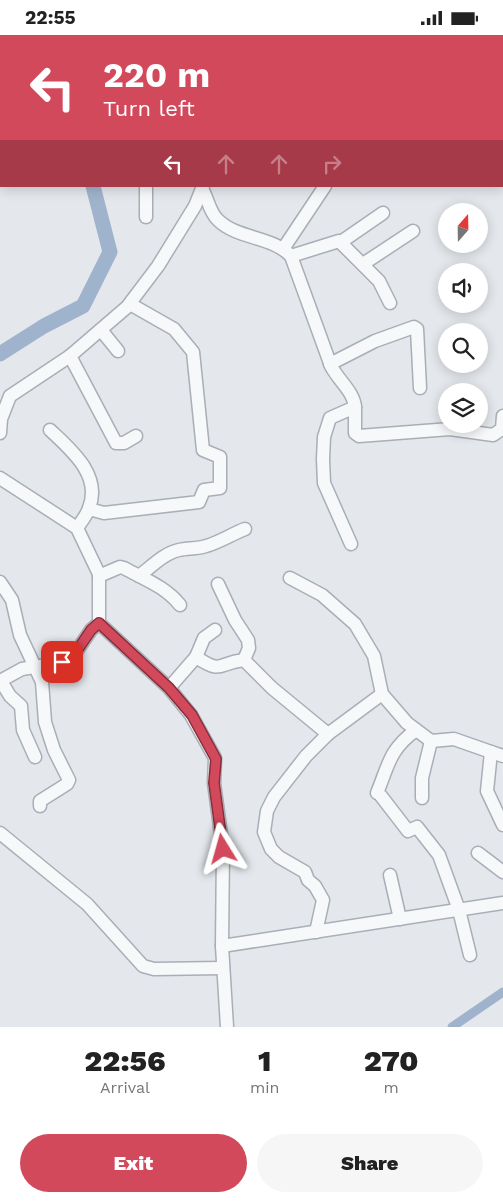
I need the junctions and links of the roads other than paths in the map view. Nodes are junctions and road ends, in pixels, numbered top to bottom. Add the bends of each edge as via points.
1 (146, 187) edge
2 (203, 187) edge
3 (324, 187) edge
4 (383, 213) dead end
5 (146, 217) dead end
6 (413, 231) dead end
7 (341, 242) junction
8 (287, 252) junction
9 (363, 264) junction
10 (390, 303) dead end
11 (130, 304) junction
12 (101, 329) junction
13 (118, 351) dead end
14 (70, 355) junction
15 (330, 364) junction
16 (420, 388) dead end
17 (355, 407) junction
18 (503, 416) edge
19 (0, 419) edge
20 (50, 429) dead end
21 (0, 433) edge
22 (136, 436) dead end
23 (0, 479) edge
24 (89, 509) junction
25 (77, 528) junction
26 (246, 529) dead end
27 (351, 544) dead end
28 (99, 576) junction
29 (139, 576) junction
30 (290, 578) dead end
31 (0, 583) edge
32 (218, 584) dead end
33 (180, 605) dead end
34 (99, 623) junction
35 (215, 630) dead end
36 (196, 657) junction
37 (244, 659) junction
38 (36, 665) junction
39 (0, 681) edge
40 (169, 688) junction
41 (382, 694) junction
42 (416, 731) junction
43 (328, 734) junction
44 (431, 741) junction
45 (497, 754) edge
46 (35, 757) dead end
47 (422, 798) dead end
48 (40, 806) dead end
49 (503, 825) edge
50 (0, 833) edge
51 (478, 853) dead end
52 (503, 872) edge
53 (390, 875) dead end
54 (503, 903) edge
55 (459, 910) junction
56 (400, 919) junction
57 (316, 932) junction
58 (222, 947) junction
59 (470, 955) dead end
60 (223, 968) junction
61 (227, 1027) edge

1 - 5 street
2 - 8 street via 214,216 222,224
2 - 11 street via 167,251
3 - 8 street
4 - 7 street
6 - 9 street
7 - 8 street
7 - 9 street
8 - 15 street
9 - 10 street via 379,281
11 - 12 street
11 - 24 street via 174,329 193,352 203,450 220,457 220,488 204,489 199,501 104,513
12 - 13 street
12 - 14 street
14 - 19 street via 10,396
14 - 22 street via 116,443
15 - 16 street via 375,341 414,327
15 - 17 street via 352,396
17 - 18 street via 355,433 359,436 460,429 498,434 502,429
17 - 27 street via 330,417 324,437 323,459 324,483
19 - 21 street
20 - 24 street via 87,470 93,492
23 - 25 street
24 - 25 street
25 - 28 street
26 - 29 street via 209,546 177,550
28 - 29 street via 120,567
28 - 34 street
29 - 33 street via 172,595
30 - 41 street via 322,595 355,624 374,656
31 - 38 street via 12,600 20,635
32 - 37 street via 248,640 249,648
34 - 38 street via 70,661
34 - 40 street
35 - 36 street via 204,638
36 - 37 street via 219,668
36 - 40 street
37 - 43 street via 272,689
38 - 39 street
38 - 48 street via 42,682 45,722 69,780 40,801
39 - 46 street via 21,706 23,730
40 - 58 street via 192,715 216,759 214,783 223,849
41 - 42 street
41 - 43 street
42 - 44 street
42 - 55 street via 393,753 379,795 408,831 417,827 439,855
43 - 57 street via 293,771 270,803 264,831 271,849 302,869 316,887 323,904
44 - 45 street via 454,739
44 - 47 street via 422,777
45 - 49 street via 487,791
50 - 60 street via 87,904 143,966 154,969
51 - 52 street
53 - 56 street
54 - 55 street
55 - 56 street
55 - 59 street
56 - 57 street
57 - 58 street
58 - 60 street
60 - 61 street

